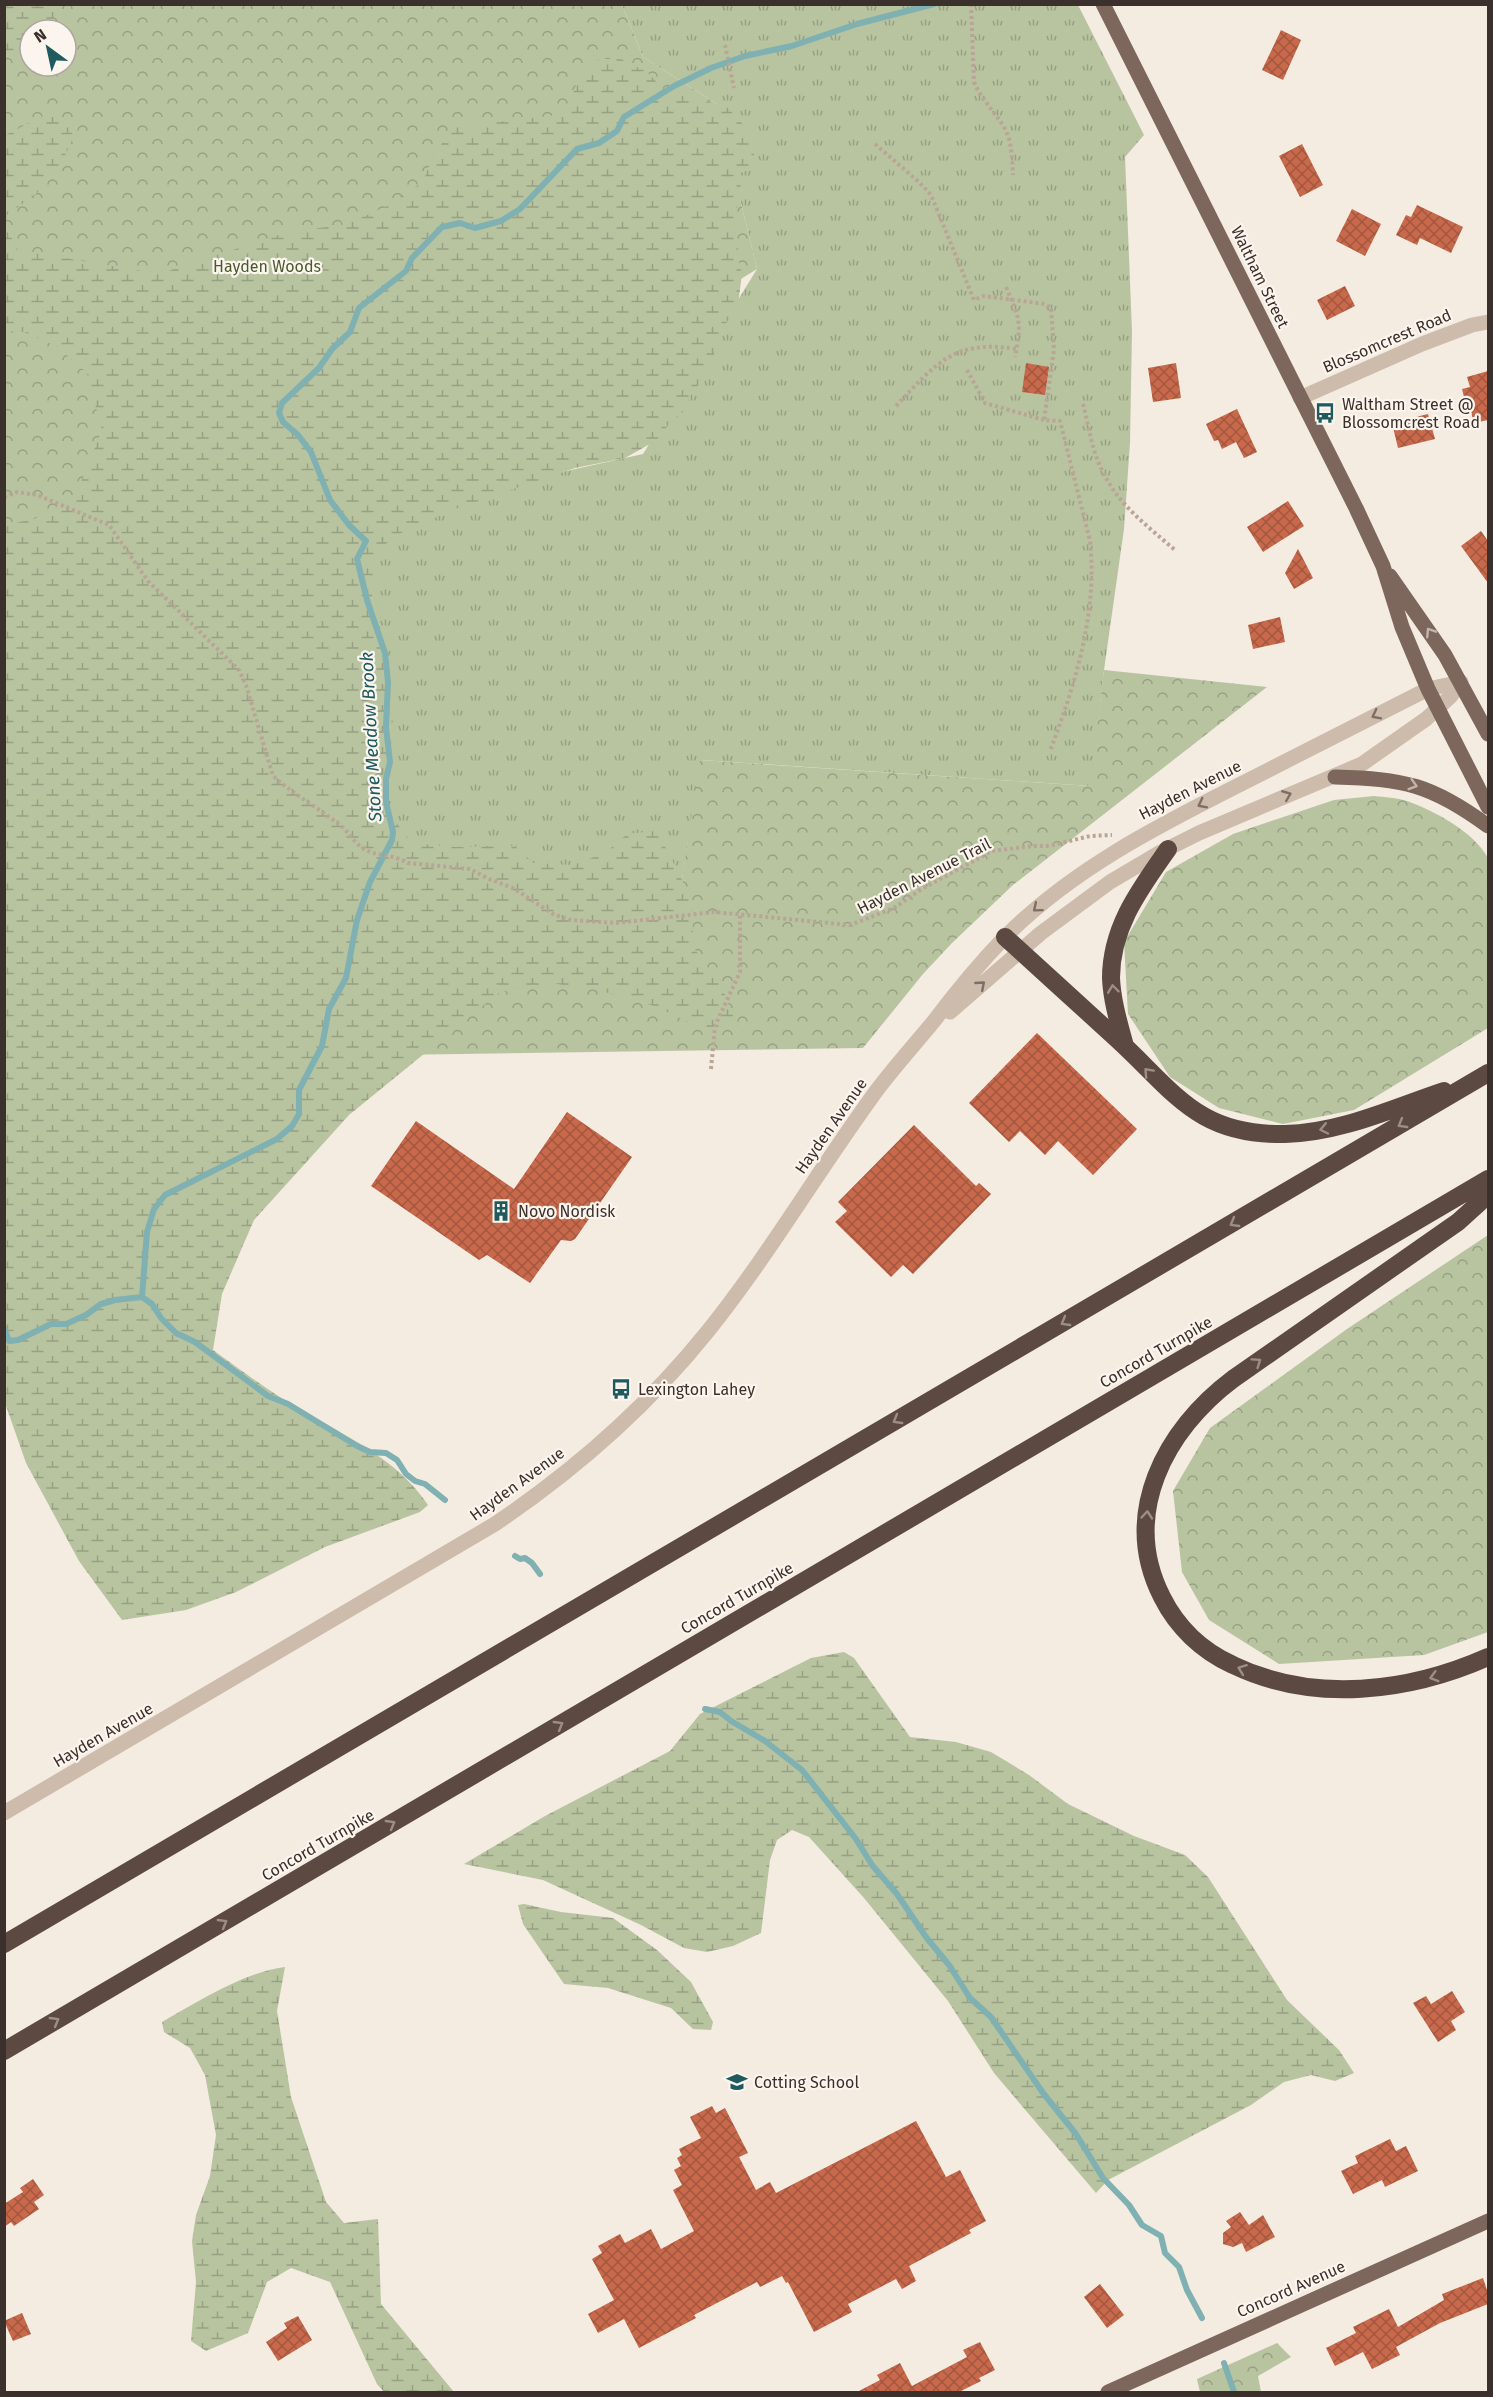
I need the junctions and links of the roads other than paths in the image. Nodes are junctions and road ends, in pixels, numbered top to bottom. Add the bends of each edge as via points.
1 (1103, 4) edge
2 (1488, 322) edge
3 (1300, 398) junction
4 (1383, 566) junction
5 (1461, 682) junction
6 (1428, 689) junction
7 (1438, 709) junction
8 (1488, 735) edge
9 (1335, 777) junction
10 (1488, 807) edge
11 (1488, 826) edge
12 (1168, 849) junction
13 (1005, 937) junction
14 (1020, 950) junction
15 (921, 1037) junction
16 (1125, 1046) junction
17 (1484, 1076) edge
18 (1488, 1179) edge
19 (1488, 1196) edge
20 (1488, 1657) edge
21 (4, 1813) edge
22 (4, 1944) edge
23 (4, 2051) edge
24 (1488, 2221) edge
25 (1108, 2392) edge

1 - 3 main road, Waltham Street
2 - 3 street, Blossomcrest Road via 1422,344
3 - 4 main road, Waltham Street
5 -> 4 main road, Waltham Street via 1425,623
4 - 6 main road, Waltham Street via 1402,627
5 - 6 street, Hayden Avenue
5 - 7 street, Hayden Avenue
5 - 8 main road, Waltham Street
6 - 7 main road, Waltham Street
6 -> 13 street, Hayden Avenue via 1142,836 1061,889
7 - 9 street, Hayden Avenue via 1379,753
7 - 10 main road, Waltham Street
9 -> 11 main road via 1385,779 1418,786 1447,798
12 -> 9 street, Hayden Avenue
12 - 14 street, Hayden Avenue via 1094,893
16 -> 12 highway via 1113,990 1115,946 1131,902
13 - 14 highway
13 - 15 street, Hayden Avenue
15 -> 14 street, Hayden Avenue
14 - 16 highway
15 - 21 street, Hayden Avenue via 876,1092 705,1335 633,1414 579,1462 466,1541
17 -> 16 highway via 1338,1126 1296,1133 1263,1133 1220,1124 1185,1106
17 -> 22 highway
23 -> 18 highway, Concord Turnpike
20 -> 19 highway via 1419,1681 1362,1690 1289,1683 1244,1670 1203,1647 1174,1617 1154,1578 1146,1534 1149,1502 1159,1469 1182,1428 1203,1404 1458,1222
24 - 25 main road, Concord Avenue

